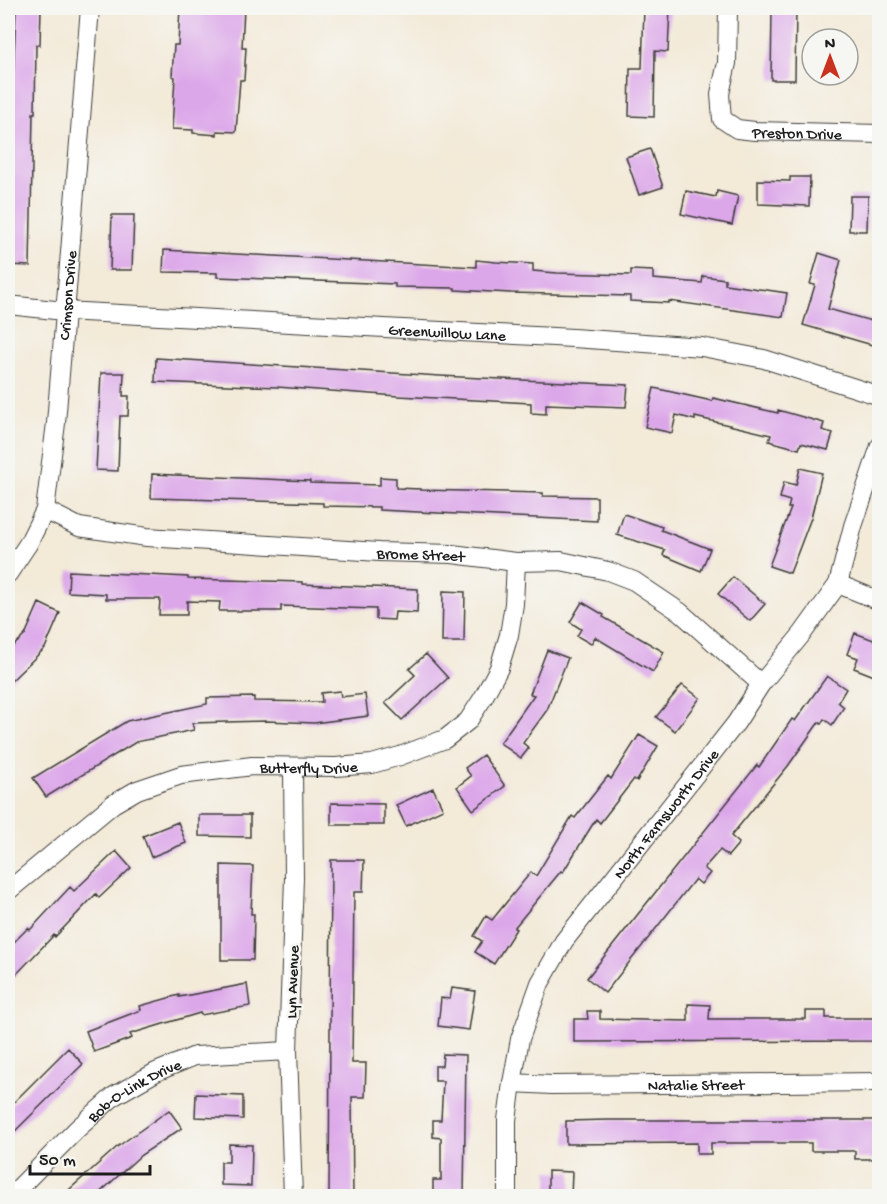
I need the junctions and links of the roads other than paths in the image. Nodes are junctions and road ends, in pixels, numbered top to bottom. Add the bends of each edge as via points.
1 (90, 8) edge
2 (728, 8) edge
3 (879, 134) edge
4 (8, 305) edge
5 (64, 311) junction
6 (879, 396) edge
7 (879, 447) edge
8 (45, 510) junction
9 (516, 562) junction
10 (8, 574) edge
11 (838, 584) junction
12 (879, 601) edge
13 (761, 684) junction
14 (293, 768) junction
15 (10, 883) edge
16 (288, 1051) junction
17 (879, 1082) edge
18 (512, 1083) junction
19 (11, 1197) edge
20 (293, 1197) edge
21 (507, 1197) edge

1 - 5 street, Crimson Drive
2 - 3 street, Preston Drive via 727,63 720,94 723,119 737,129 755,131
4 - 5 street, Greenwillow Lane
5 - 6 street, Greenwillow Lane via 702,347 764,359
5 - 8 street, Crimson Drive
7 - 11 street, North Farnsworth Drive
8 - 9 street, Brome Street via 79,527 147,537 452,554
8 - 10 street, Crimson Drive
9 - 13 street, Brome Street via 561,561 634,581 680,612
9 - 14 street, Butterfly Drive via 509,635 499,668 468,721 445,739 372,764
11 - 12 street
11 - 13 street, North Farnsworth Drive
13 - 18 street, North Farnsworth Drive via 736,723 564,941 540,983 520,1039
14 - 15 street, Butterfly Drive via 252,766 182,775 137,790
14 - 16 street, Lyn Avenue
16 - 19 street, Bob-O-Link Drive via 195,1056 156,1072 114,1096
16 - 20 street, Lyn Avenue
17 - 18 street, Natalie Street
18 - 21 street, North Farnsworth Drive via 507,1120

